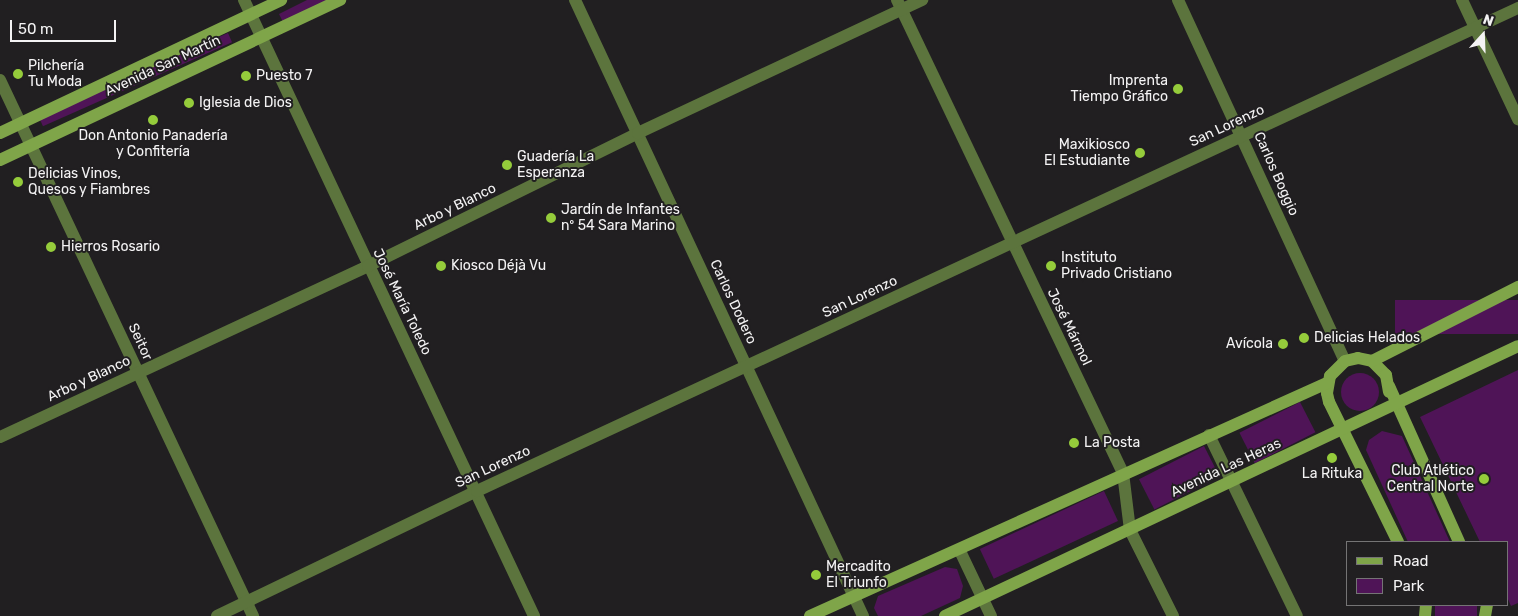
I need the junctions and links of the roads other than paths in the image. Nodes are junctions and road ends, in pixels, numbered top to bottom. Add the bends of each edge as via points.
1 (244, 0) edge
2 (281, 0) edge
3 (340, 0) edge
4 (575, 0) edge
5 (922, 0) edge
6 (1178, 0) edge
7 (1462, 0) edge
8 (899, 5) edge
9 (1518, 8) edge
10 (250, 14) junction
11 (1476, 27) junction
12 (261, 38) junction
13 (0, 80) edge
14 (1518, 119) edge
15 (21, 124) junction
16 (0, 133) edge
17 (638, 133) junction
18 (1242, 136) junction
19 (31, 144) junction
20 (0, 160) edge
21 (1011, 243) junction
22 (368, 266) junction
23 (1518, 287) edge
24 (1518, 346) edge
25 (1345, 361) junction
26 (1372, 361) junction
27 (746, 366) junction
28 (137, 373) junction
29 (1327, 383) junction
30 (1389, 386) junction
31 (1396, 404) junction
32 (1336, 411) junction
33 (1380, 412) junction
34 (1363, 420) junction
35 (1344, 429) junction
36 (1209, 435) junction
37 (0, 437) edge
38 (1123, 473) junction
39 (1232, 482) junction
40 (476, 491) junction
41 (1130, 530) junction
42 (1398, 541) edge
43 (1459, 541) edge
44 (960, 551) junction
45 (854, 596) junction
46 (983, 599) junction
47 (247, 602) junction
48 (217, 616) edge
49 (253, 616) edge
50 (534, 616) edge
51 (810, 616) edge
52 (863, 616) edge
53 (945, 616) edge
54 (991, 616) edge
55 (1173, 616) edge
56 (1297, 616) edge

1 - 10 street, José María Toledo
2 - 10 main road, Avenida San Martín
3 - 12 main road, Avenida San Martín
4 - 17 street, Carlos Dodero
5 - 8 street, Arbo y Blanco
6 - 18 street, Carlos Boggio
7 - 11 street
8 - 17 street, Arbo y Blanco
8 - 21 street, José Mármol
9 - 11 street, San Lorenzo
10 - 12 street, José María Toledo
10 - 15 main road, Avenida San Martín
11 - 14 street
11 - 18 street, San Lorenzo
12 - 19 main road, Avenida San Martín
12 - 22 street, José María Toledo
13 - 15 street, Seitor
15 - 16 main road, Avenida San Martín
15 - 19 street, Seitor
17 - 22 street, Arbo y Blanco
17 - 27 street, Carlos Dodero
18 - 21 street, San Lorenzo
18 - 25 street, Carlos Boggio
19 - 20 main road, Avenida San Martín
19 - 28 street, Seitor
21 - 27 street, San Lorenzo
21 - 38 street, José Mármol
22 - 28 street, Arbo y Blanco
22 - 40 street, José María Toledo
23 - 26 main road
24 - 31 main road, Avenida Las Heras
25 - 26 main road via 1358,358
25 - 29 main road via 1334,370
26 - 30 main road via 1382,370
27 - 40 street, San Lorenzo
27 - 45 street, Carlos Dodero
28 - 37 street, Arbo y Blanco
28 - 47 street, Seitor
29 - 32 main road via 1329,402
29 - 36 main road
30 - 31 main road
30 - 33 main road via 1388,400
31 - 33 main road, Avenida Las Heras
31 - 43 main road
32 - 34 main road via 1349,419
32 - 35 main road
33 - 34 main road, Avenida Las Heras
34 - 35 main road, Avenida Las Heras
35 - 39 main road, Avenida Las Heras
35 - 42 main road
36 - 38 main road
36 - 39 street
38 - 41 street, José Mármol
38 - 44 main road
39 - 41 main road, Avenida Las Heras
39 - 56 street
40 - 47 street, San Lorenzo
40 - 50 street, José María Toledo
41 - 46 main road, Avenida Las Heras
41 - 55 street, José Mármol
44 - 45 main road
44 - 46 street
45 - 51 main road
45 - 52 street, Carlos Dodero
46 - 53 main road, Avenida Las Heras
46 - 54 street
47 - 48 street, San Lorenzo
47 - 49 street, Seitor

